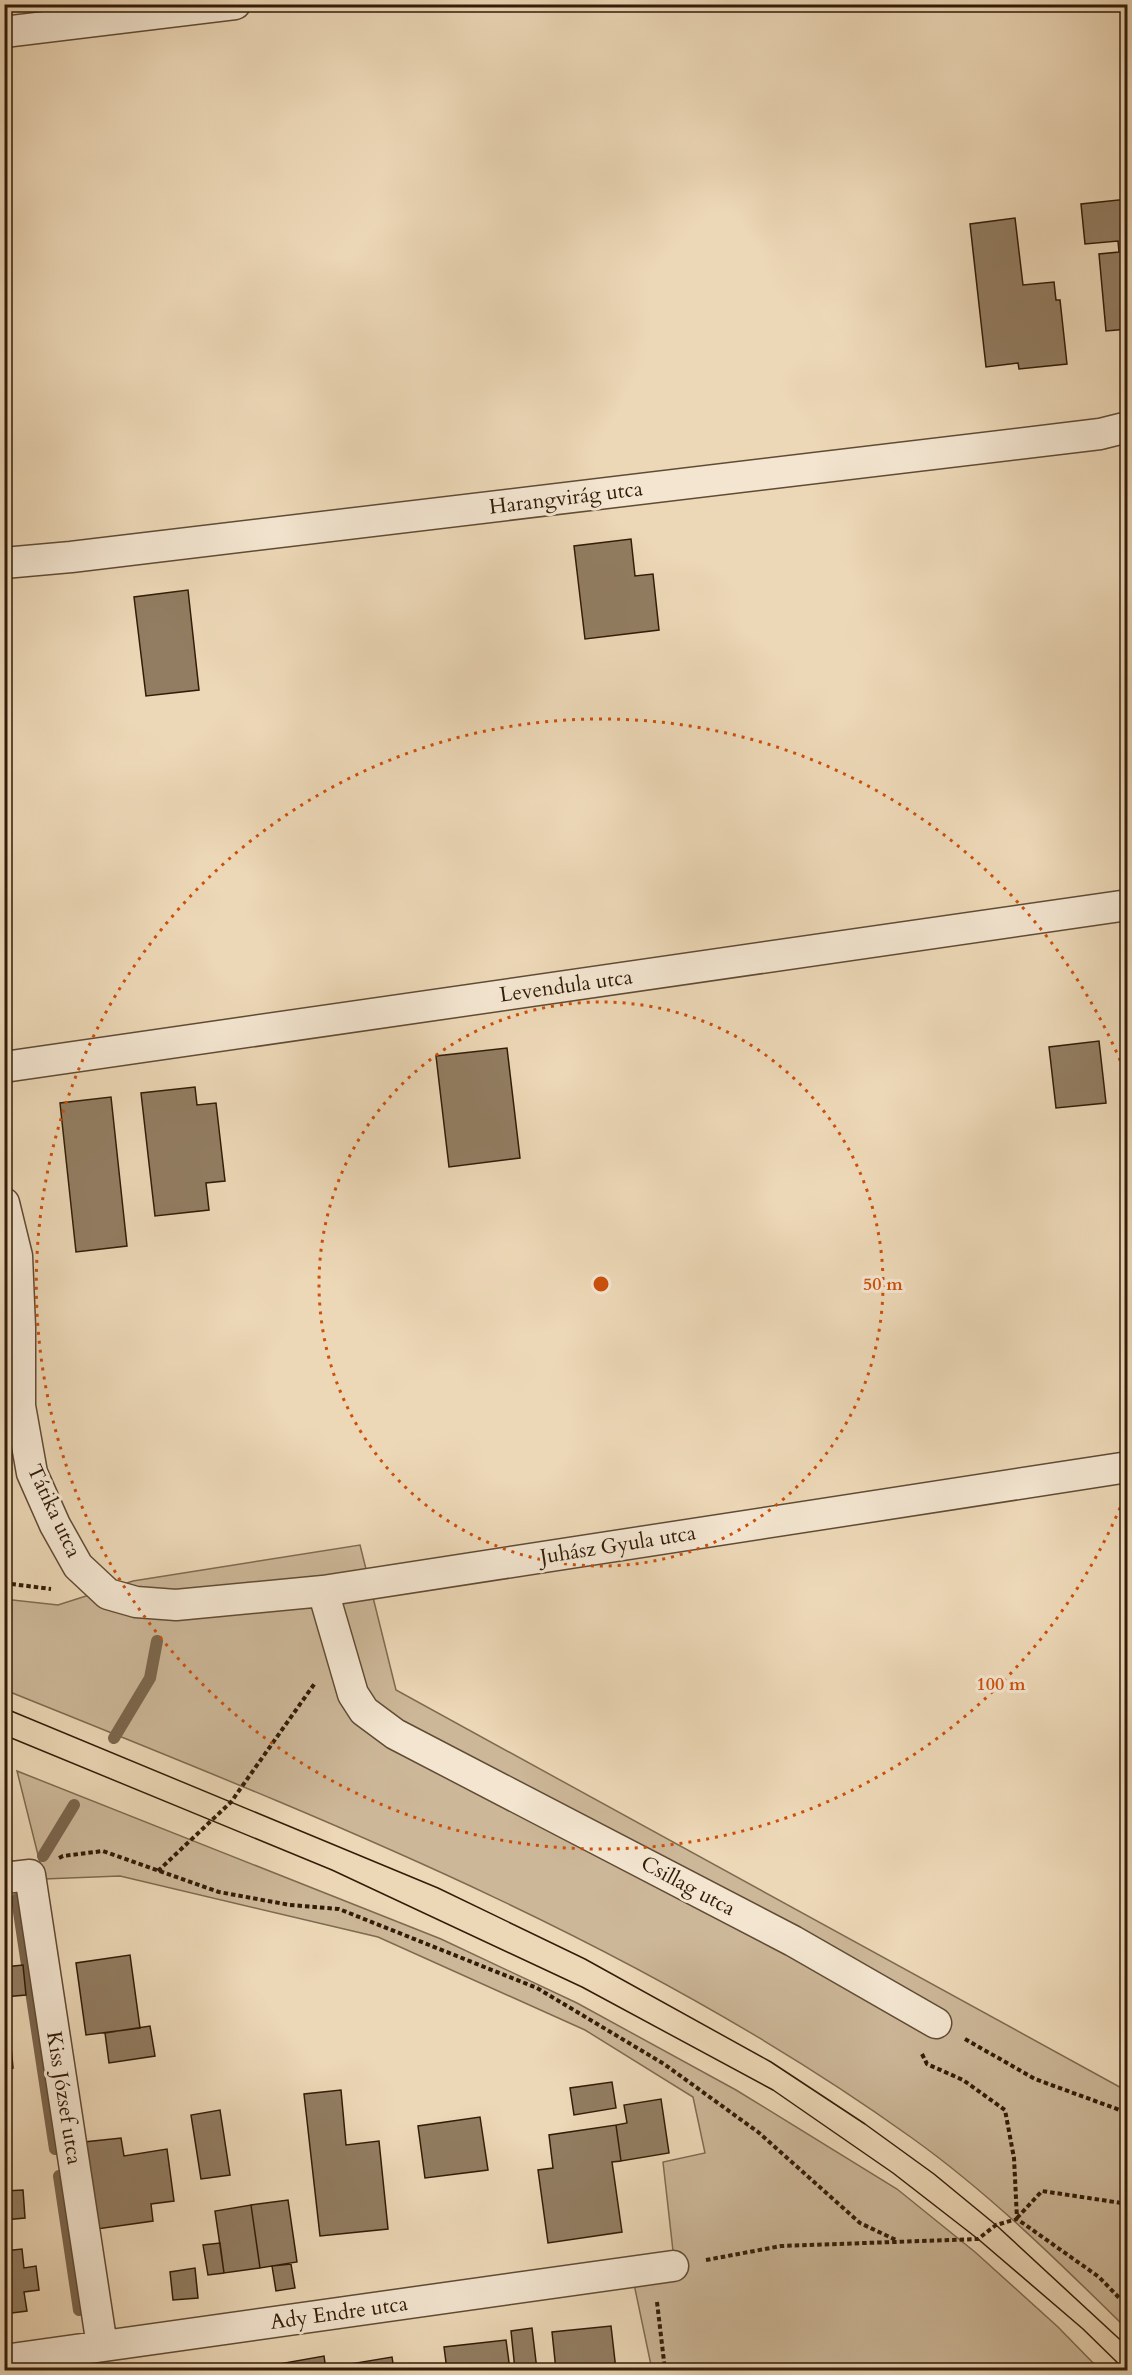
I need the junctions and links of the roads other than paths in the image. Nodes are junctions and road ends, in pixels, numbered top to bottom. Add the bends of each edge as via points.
1 (235, 4) edge
2 (4, 32) edge
3 (1128, 427) edge
4 (4, 563) edge
5 (1128, 905) edge
6 (4, 1068) edge
7 (4, 1203) edge
8 (1128, 1467) edge
9 (323, 1591) junction
10 (108, 1594) joint
11 (17, 1877) edge
12 (936, 2022) road end
13 (663, 2267) road end
14 (102, 2346) junction
15 (4, 2360) edge

1 - 2 street
3 - 4 street, Harangvirág utca via 1100,435
5 - 6 street, Levendula utca
7 - 10 street, Tátika utca via 17,1256 20,1406 32,1473 78,1566
8 - 9 street, Juhász Gyula utca
9 - 10 street, Juhász Gyula utca via 176,1605 136,1602
9 - 12 street, Csillag utca via 353,1694 364,1711 395,1734 793,1941
11 - 14 street, Kiss József utca
13 - 14 street, Ady Endre utca
14 - 15 street, Ady Endre utca

